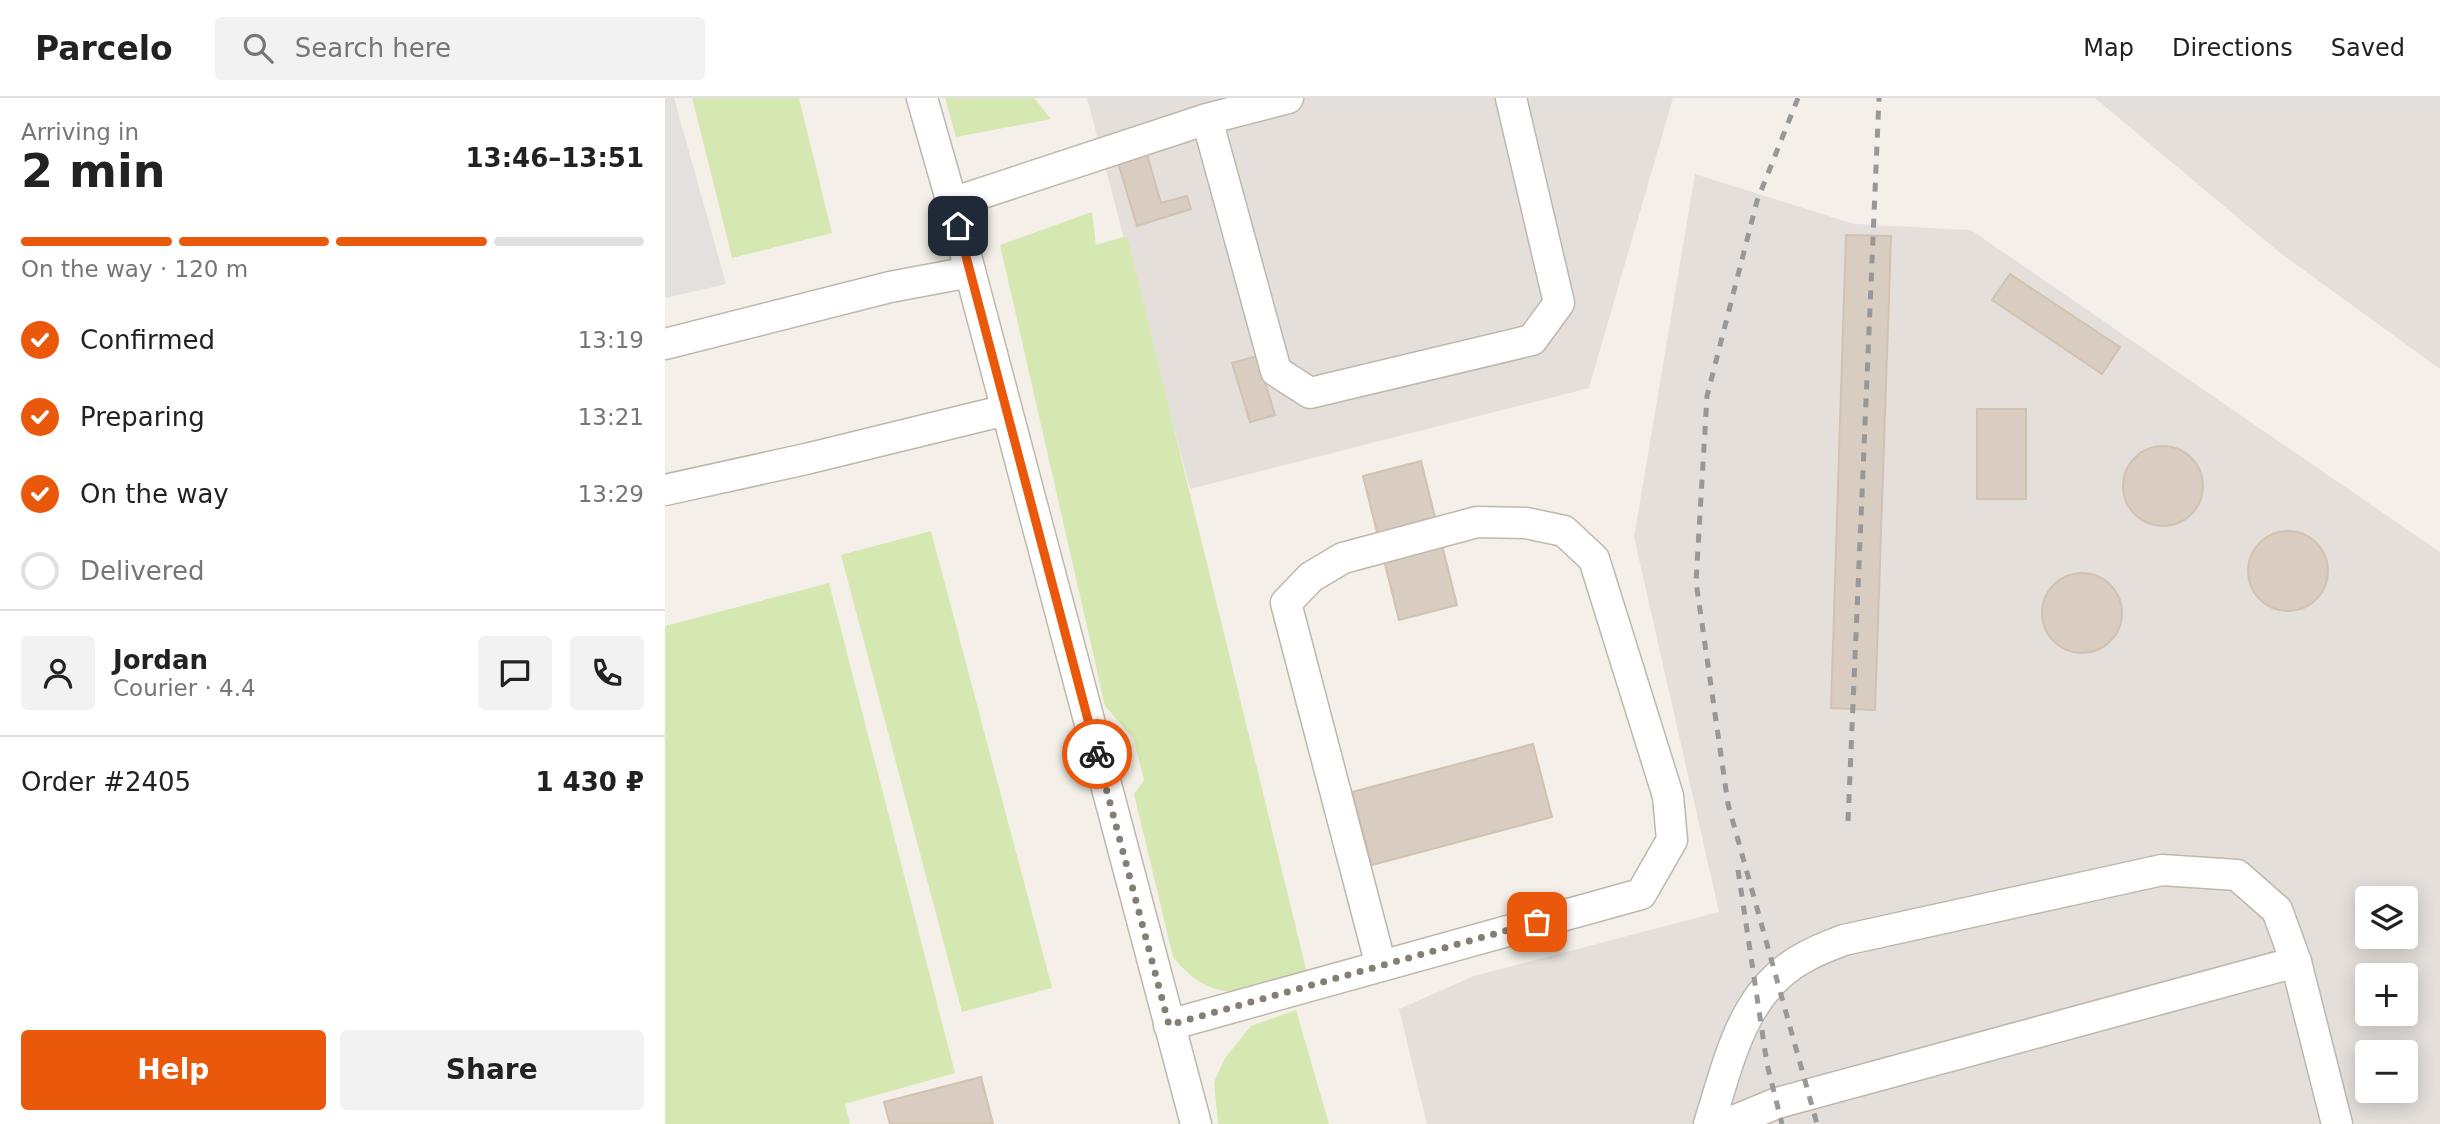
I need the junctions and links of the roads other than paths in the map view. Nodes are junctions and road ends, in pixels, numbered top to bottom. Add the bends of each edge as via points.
1 (922, 98) edge
2 (1288, 98) edge
3 (1511, 98) edge
4 (1207, 119) junction
5 (952, 202) junction
6 (970, 272) junction
7 (665, 344) edge
8 (1006, 410) junction
9 (665, 490) edge
10 (2296, 962) junction
11 (1381, 966) junction
12 (1169, 1025) junction
13 (1196, 1124) edge
14 (1709, 1124) edge
15 (1726, 1124) edge
16 (2337, 1124) edge

1 - 5 street
2 - 4 street
3 - 4 street via 1559,303 1532,340 1310,393 1276,371
4 - 5 street
5 - 6 street
6 - 7 street via 890,286
6 - 8 street
8 - 9 street
8 - 12 street
10 - 14 street via 2277,911 2237,875 2162,870 1845,940 1804,957 1776,977 1757,999 1737,1035
10 - 15 street via 1777,1103
10 - 16 street
11 - 11 street via 1641,894 1672,840 1668,796 1594,559 1565,531 1525,523 1477,522 1343,558 1311,577 1286,603
11 - 12 street
12 - 13 street

